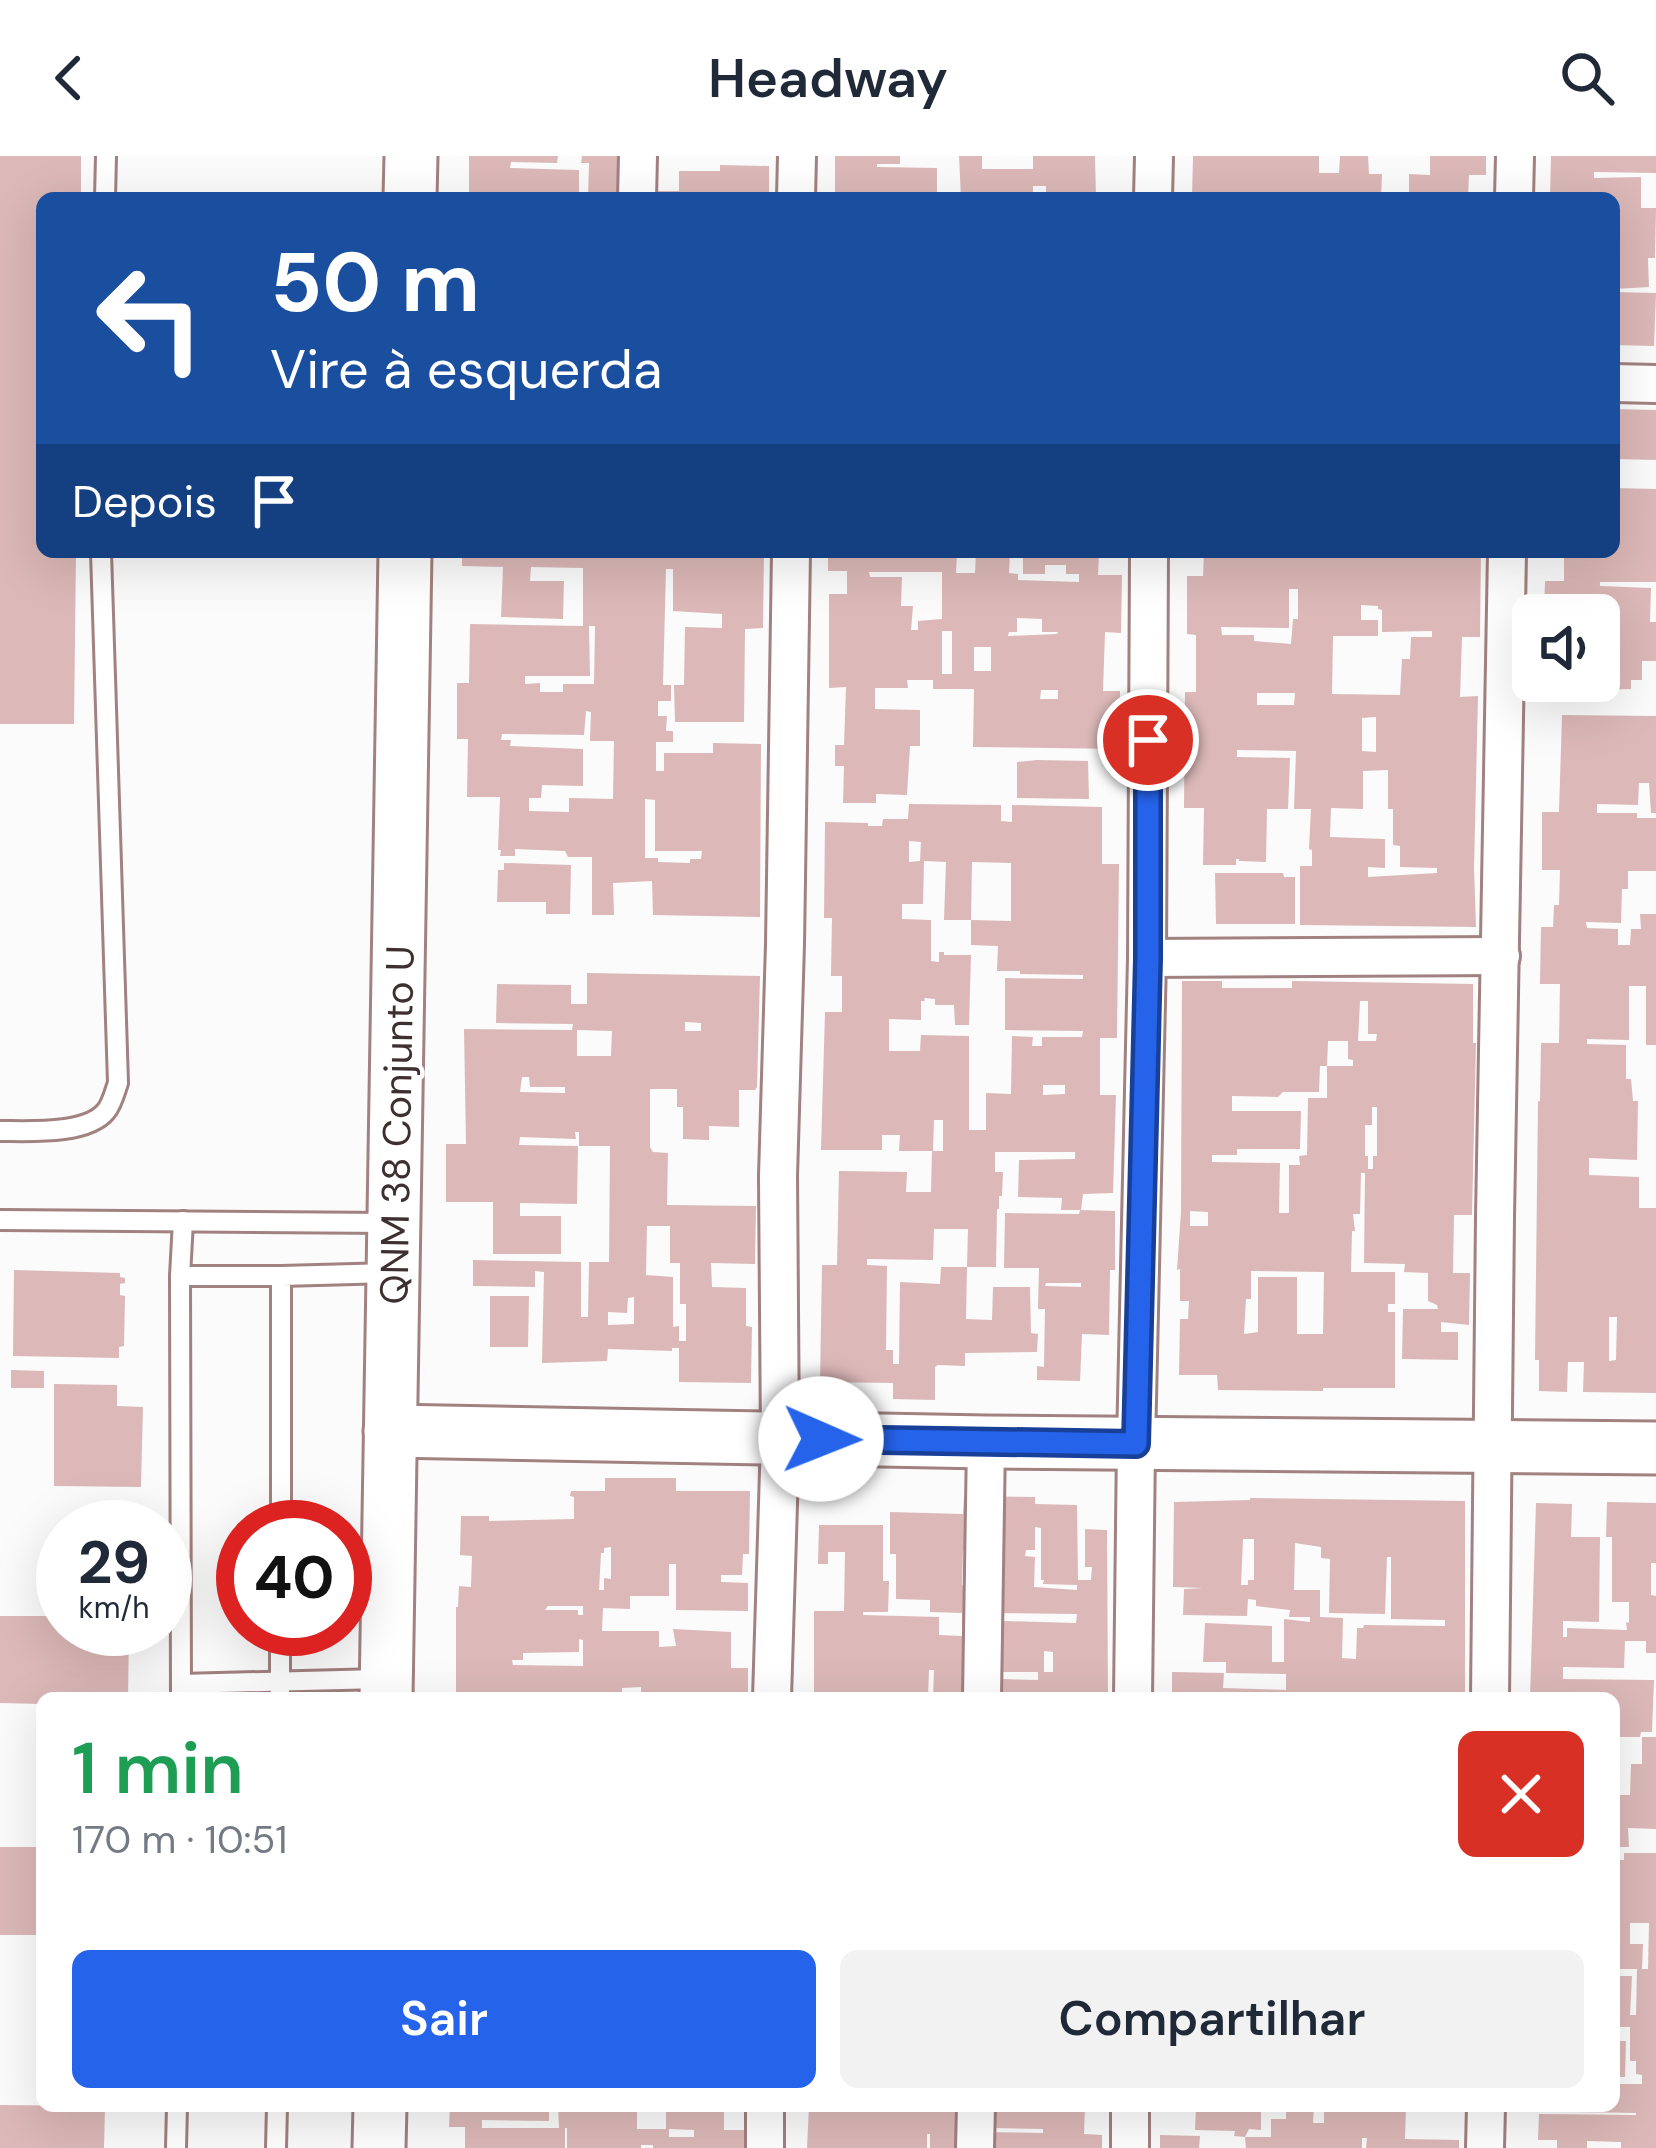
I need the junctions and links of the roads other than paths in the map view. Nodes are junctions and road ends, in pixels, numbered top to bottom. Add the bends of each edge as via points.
1 (106, 156) edge
2 (411, 156) edge
3 (638, 156) edge
4 (797, 156) edge
5 (1154, 156) edge
6 (1515, 156) edge
7 (105, 192) edge
8 (410, 192) edge
9 (637, 192) edge
10 (796, 192) edge
11 (1153, 192) edge
12 (1514, 192) edge
13 (1620, 383) edge
14 (1656, 384) edge
15 (101, 558) edge
16 (405, 558) edge
17 (791, 558) edge
18 (1149, 558) edge
19 (1507, 558) edge
20 (1501, 956) junction
21 (1148, 958) junction
22 (0, 1131) edge
23 (0, 1220) edge
24 (183, 1221) junction
25 (394, 1248) junction
26 (180, 1276) junction
27 (281, 1276) junction
28 (391, 1431) junction
29 (780, 1439) junction
30 (986, 1442) junction
31 (1136, 1444) junction
32 (1494, 1445) junction
33 (1656, 1448) edge
34 (281, 1500) edge
35 (280, 1656) edge
36 (386, 1688) edge
37 (280, 1690) edge
38 (181, 1691) edge
39 (772, 1692) edge
40 (982, 1692) edge
41 (1133, 1692) edge
42 (1490, 1692) edge
43 (177, 2112) edge
44 (277, 2112) edge
45 (380, 2112) edge
46 (765, 2112) edge
47 (976, 2112) edge
48 (1130, 2112) edge
49 (1486, 2112) edge
50 (176, 2148) edge
51 (276, 2148) edge
52 (379, 2148) edge
53 (765, 2148) edge
54 (975, 2148) edge
55 (1130, 2148) edge
56 (1485, 2148) edge

1 - 7 lane
2 - 8 street
3 - 9 street
4 - 10 street
5 - 11 street
6 - 12 street
13 - 14 street
15 - 22 lane via 118,1083 106,1112 89,1123
16 - 25 street, QNM 38 Conjunto U
17 - 29 street
18 - 21 street
19 - 20 street
20 - 21 street
20 - 32 street
21 - 31 street
23 - 24 lane
24 - 25 lane
24 - 26 lane
25 - 27 lane
25 - 28 street, QNM 38 Conjunto U
26 - 27 lane
26 - 38 lane
27 - 34 lane
28 - 29 street
28 - 36 street, QNM 38 Conjunto U
29 - 30 street
29 - 39 street
30 - 31 street
30 - 40 street
31 - 32 street
31 - 41 street
32 - 33 street
32 - 42 street
35 - 37 lane
36 - 37 lane
37 - 38 lane
43 - 50 lane
44 - 51 lane
45 - 52 street
46 - 53 street
47 - 54 street
48 - 55 street
49 - 56 street

